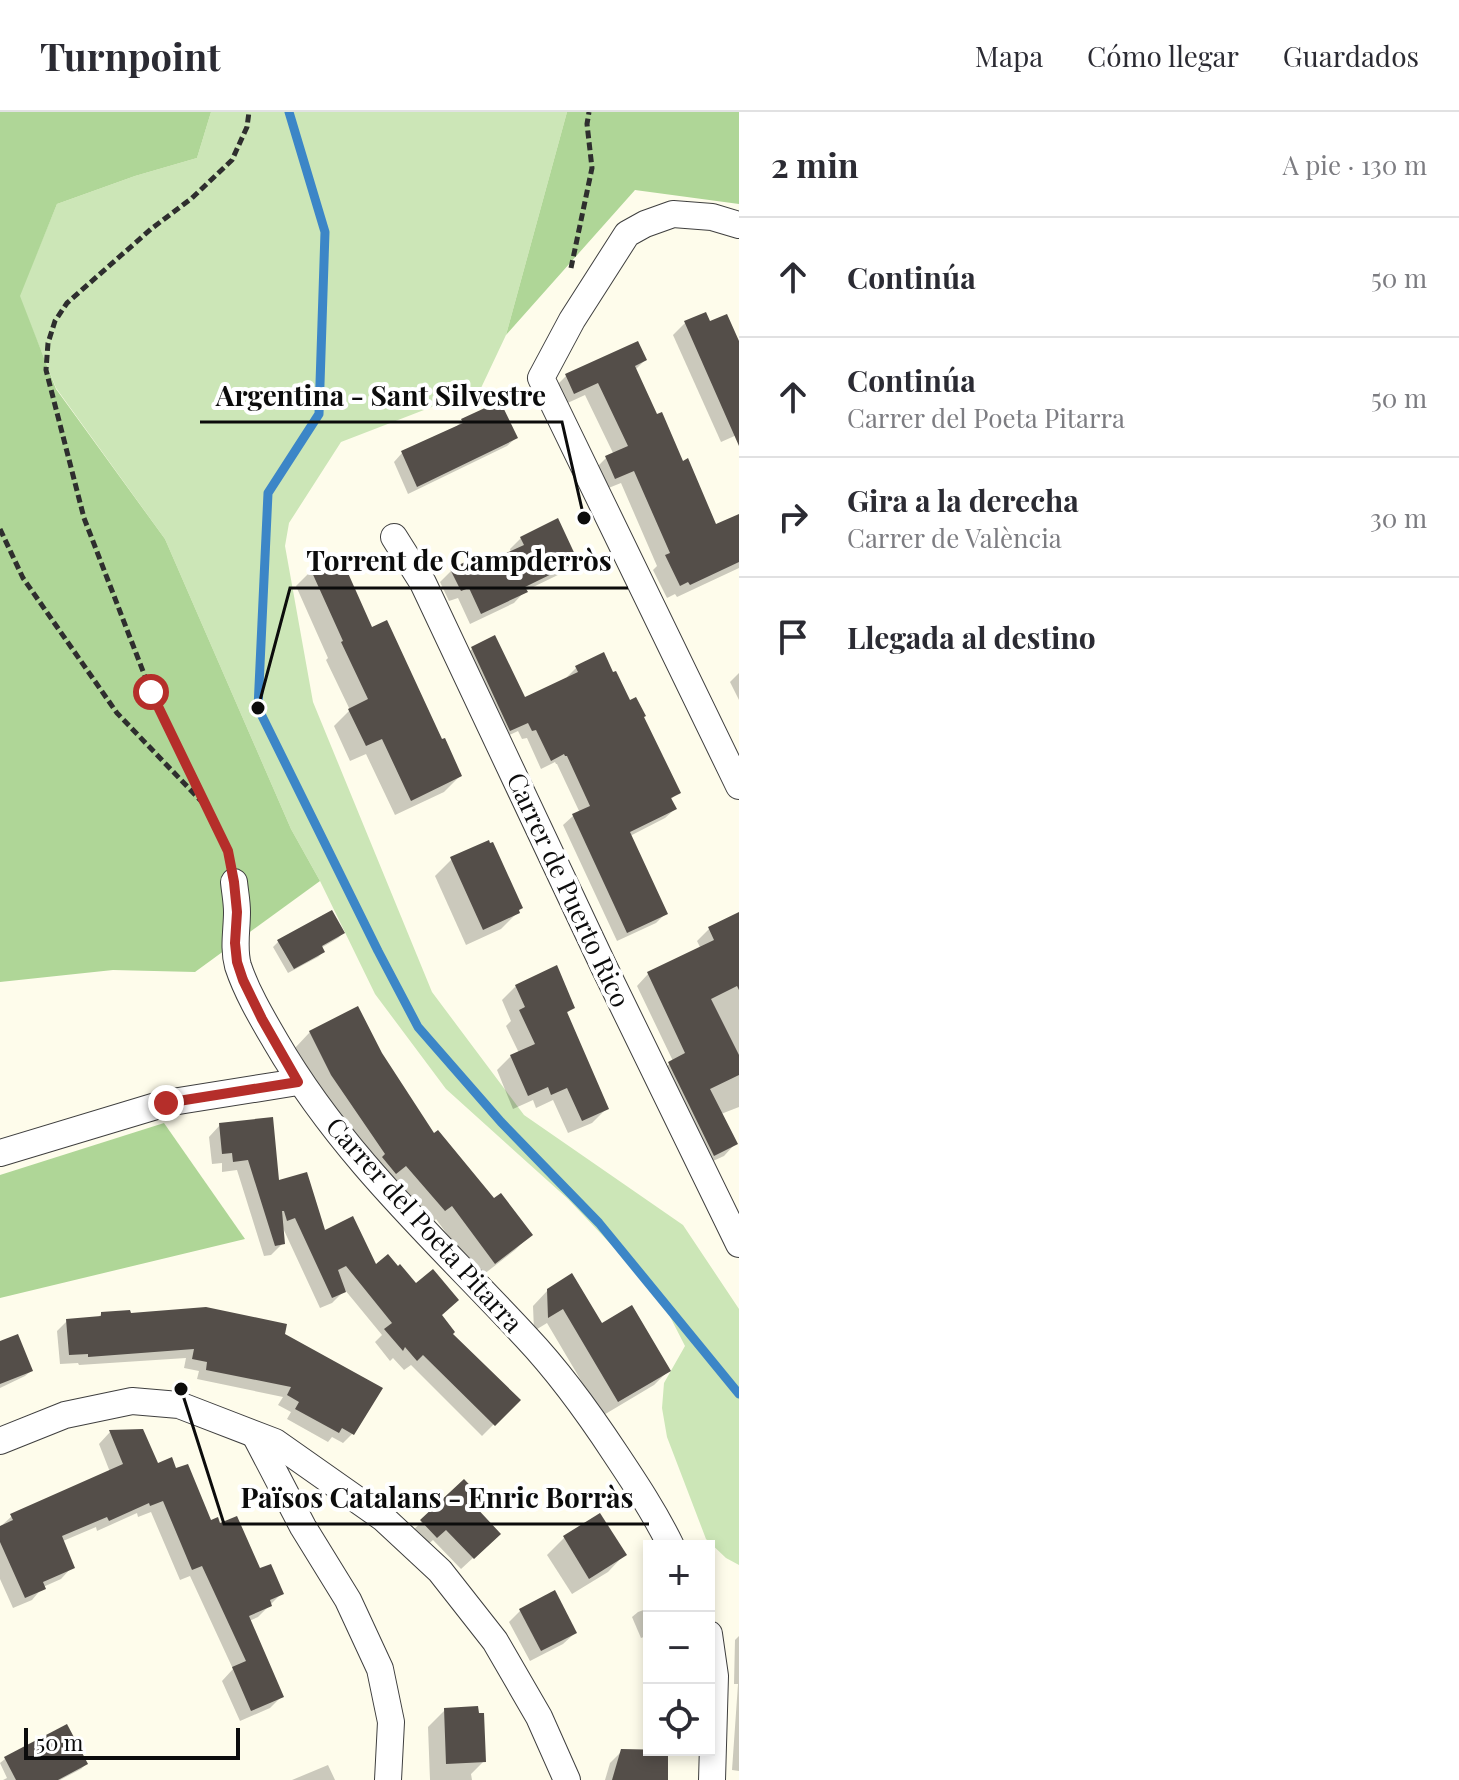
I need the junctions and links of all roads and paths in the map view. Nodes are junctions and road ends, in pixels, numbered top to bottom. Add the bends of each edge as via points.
1 (249, 112) edge
2 (589, 112) edge
3 (739, 225) edge
4 (570, 271) dead end
5 (0, 529) edge
6 (394, 537) dead end
7 (739, 786) edge
8 (207, 807) junction
9 (234, 882) joint
10 (298, 1082) junction
11 (0, 1153) edge
12 (739, 1244) edge
13 (255, 1435) junction
14 (0, 1441) edge
15 (668, 1540) edge
16 (715, 1684) edge
17 (388, 1780) edge
18 (567, 1780) edge
19 (712, 1780) edge

1 - 8 path via 232,160 67,303 48,343 46,370 84,518 151,692
2 - 4 path via 592,168
3 - 7 street via 673,214 627,234 541,378
5 - 8 path via 23,578 117,713
6 - 12 street, Carrer de Puerto Rico via 423,583
8 - 9 path via 228,851
9 - 10 street, Carrer del Poeta Pitarra via 237,962
10 - 11 street via 166,1103
10 - 15 street, Carrer del Poeta Pitarra via 388,1193 578,1398
13 - 14 street via 179,1405 132,1401 65,1415
13 - 17 street via 348,1600 380,1669 391,1722
13 - 18 street via 275,1442 383,1518 440,1571 495,1641 539,1717
16 - 19 street

